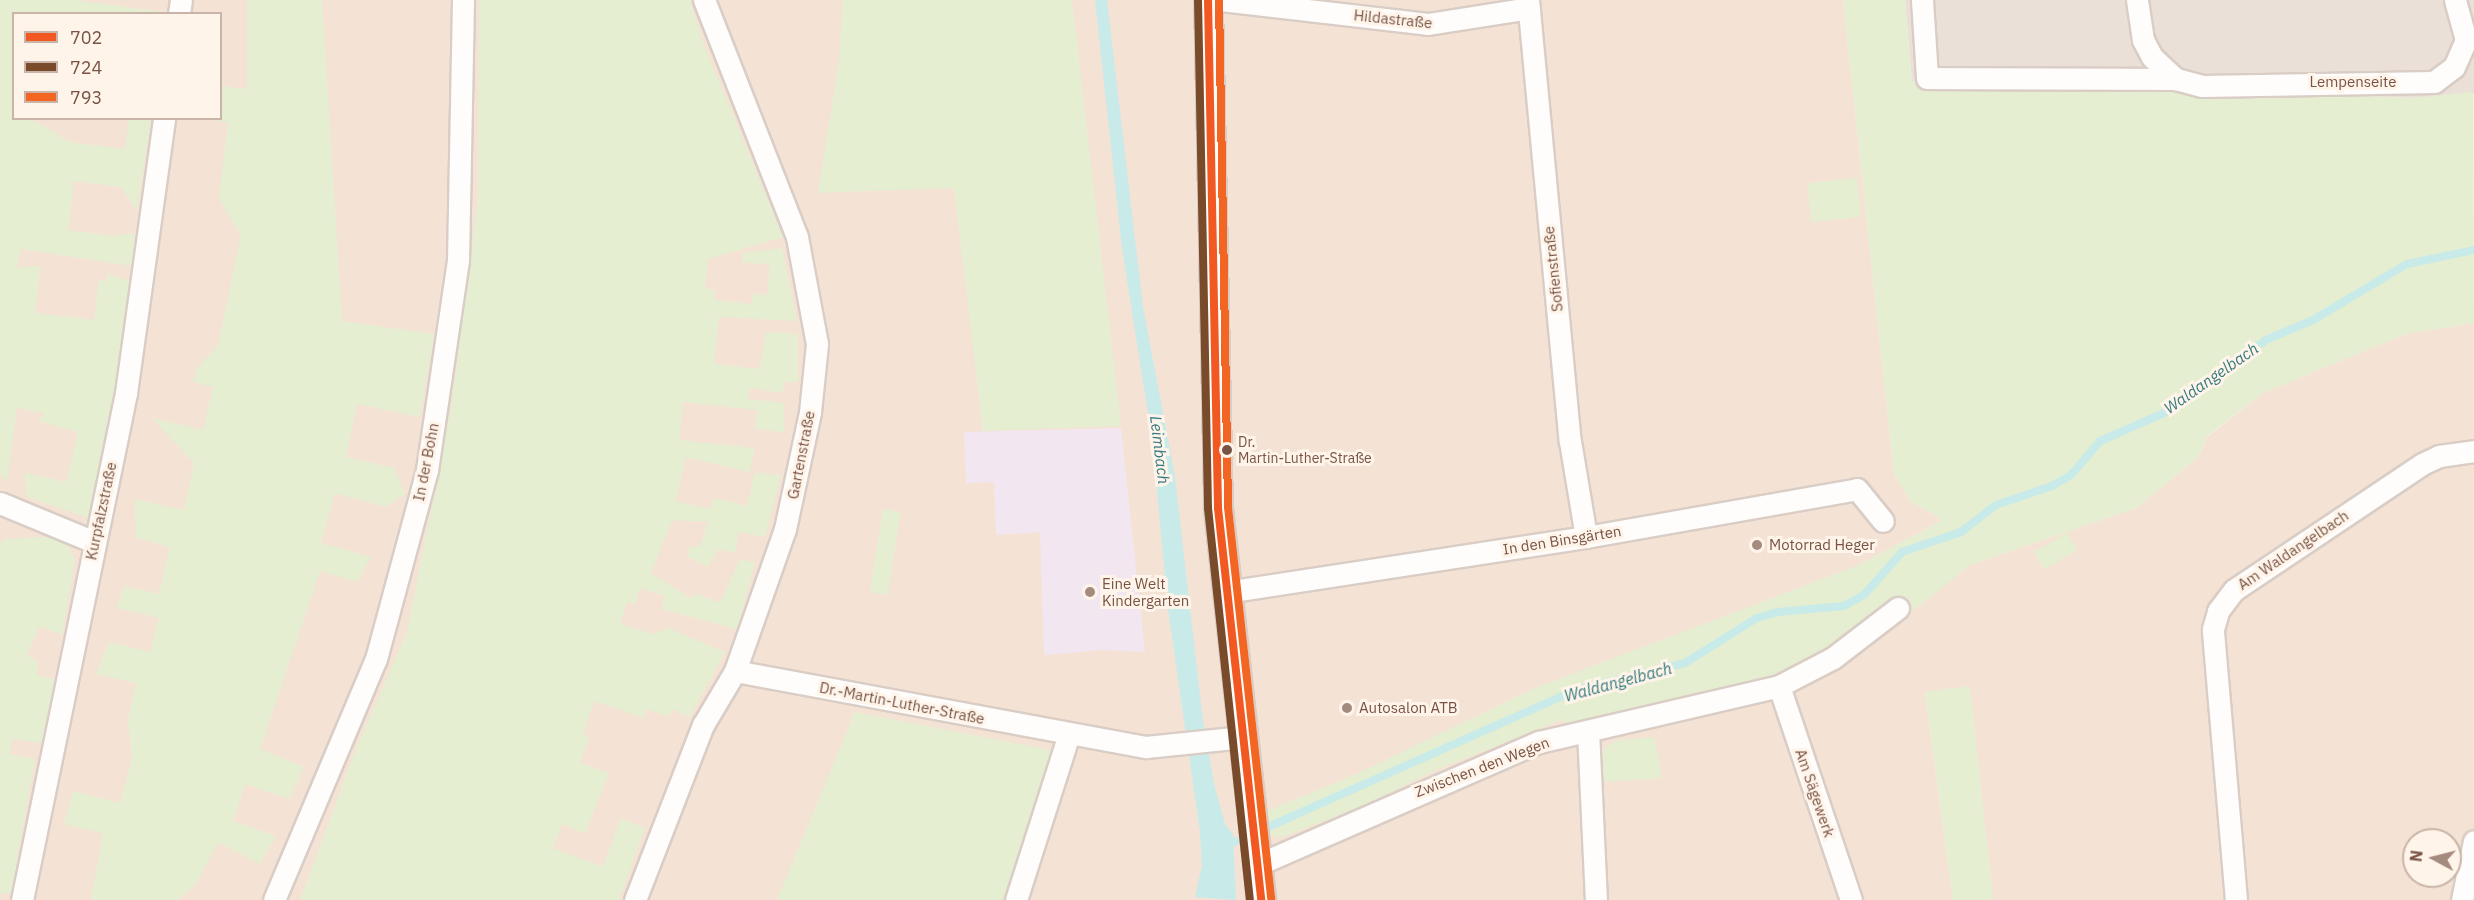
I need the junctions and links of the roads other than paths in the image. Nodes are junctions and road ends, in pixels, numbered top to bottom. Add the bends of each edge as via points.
1 (463, 0) edge
2 (704, 0) edge
3 (1208, 0) edge
4 (1221, 0) edge
5 (1922, 0) edge
6 (2138, 0) edge
7 (2455, 0) edge
8 (1528, 4) edge
9 (2176, 79) junction
10 (164, 120) edge
11 (2474, 451) edge
12 (0, 503) edge
13 (1883, 521) dead end
14 (1586, 537) junction
15 (94, 542) junction
16 (1226, 592) junction
17 (1898, 608) dead end
18 (735, 671) junction
19 (1779, 686) junction
20 (1588, 731) junction
21 (1069, 734) junction
22 (1242, 737) junction
23 (2474, 841) edge
24 (1257, 858) junction
25 (22, 900) edge
26 (274, 900) edge
27 (635, 900) edge
28 (1016, 900) edge
29 (1261, 900) edge
30 (1596, 900) edge
31 (1851, 900) edge
32 (2236, 900) edge
33 (2462, 900) edge

1 - 26 street, In der Bohn via 458,260 427,470 376,659
2 - 18 street, Gartenstraße via 797,237 817,344 810,412 785,529
3 - 16 street via 1218,508
4 - 8 street, Hildastraße via 1428,24 1451,24
5 - 9 street, Lempenseite via 1927,78
6 - 9 street via 2147,48
7 - 9 street, Lempenseite via 2466,40 2454,67 2434,82 2202,86
8 - 14 street, Sofienstraße via 1570,441
10 - 15 street, Kurpfalzstraße via 126,393
11 - 32 street, Am Waldangelbach via 2439,456 2422,464 2234,590 2218,611 2213,629
12 - 15 street
13 - 14 street, In den Binsgärten via 1857,489
14 - 16 street, In den Binsgärten
15 - 25 street, Kurpfalzstraße
16 - 22 street
17 - 19 street via 1833,658
18 - 21 street, Dr.-Martin-Luther-Straße
18 - 27 street, Gartenstraße via 703,725
19 - 20 street
19 - 31 street, Am Sägewerk
20 - 24 street, Zwischen den Wegen via 1539,742
20 - 30 street
21 - 22 street, Dr.-Martin-Luther-Straße via 1168,747
21 - 28 street
22 - 24 street
23 - 33 street
24 - 29 street

